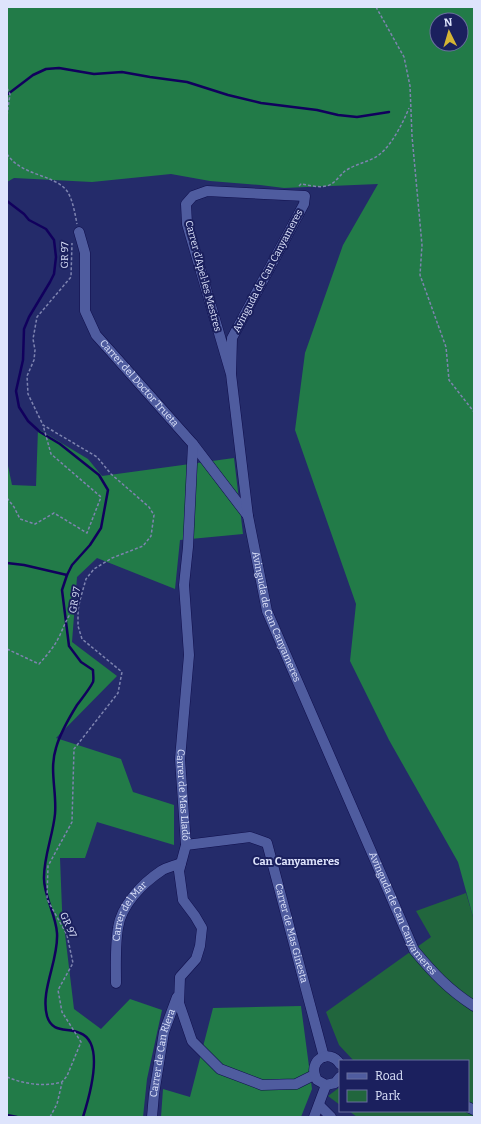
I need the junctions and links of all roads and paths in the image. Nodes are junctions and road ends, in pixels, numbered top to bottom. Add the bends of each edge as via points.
1 (376, 7) edge
2 (7, 88) edge
3 (410, 106) junction
4 (7, 116) edge
5 (7, 154) edge
6 (11, 160) junction
7 (7, 162) edge
8 (293, 195) junction
9 (305, 196) joint
10 (79, 232) joint
11 (72, 242) dead end
12 (231, 374) junction
13 (474, 412) edge
14 (43, 425) junction
15 (193, 444) junction
16 (7, 498) edge
17 (248, 516) junction
18 (80, 600) junction
19 (7, 649) edge
20 (186, 845) junction
21 (182, 863) junction
22 (116, 983) dead end
23 (179, 992) junction
24 (474, 1006) edge
25 (324, 1057) junction
26 (339, 1061) edge
27 (314, 1075) junction
28 (7, 1077) edge
29 (339, 1078) edge
30 (62, 1082) junction
31 (326, 1085) junction
32 (319, 1105) junction
33 (50, 1117) edge
34 (152, 1117) edge
35 (314, 1117) edge
36 (331, 1117) edge

1 - 3 path via 404,57 410,86
2 - 4 path via 10,94
3 - 8 path via 399,129 379,155 351,167 332,184 301,184
3 - 13 path via 422,246 420,275 446,347 449,380
5 - 6 path, GR 97
6 - 7 path
6 - 10 path, GR 97 via 19,167 61,185 72,202
8 - 9 street, Carrer d'Apel·les Mestres
8 - 12 street, Carrer d'Apel·les Mestres via 207,191 193,196 186,204 187,224
9 - 12 street, Avinguda de Can Canyameres via 304,204 232,338
10 - 15 street, Carrer del Doctor Trueta via 85,253 85,311 96,335
11 - 14 path, GR 97 via 71,277 37,317 34,360 28,376 28,394
12 - 17 street, Avinguda de Can Canyameres
14 - 16 path via 51,454 101,497 87,533 54,513 35,524 20,519
14 - 18 path, GR 97 via 97,457 111,474 149,507 154,515 151,536 143,546 112,558 94,569 86,579
15 - 17 street, Carrer del Doctor Trueta
15 - 20 street, Carrer de Mas Lladó via 184,585 189,654 180,759
17 - 24 street, Avinguda de Can Canyameres via 267,611 414,950 437,978
18 - 19 path via 40,664
18 - 30 path, GR 97 via 78,626 82,639 122,672 118,693 74,749 72,822 48,866 47,899 67,935 72,963 58,990 62,1012 81,1042
20 - 21 street, Carrer de Mas Lladó
20 - 25 street, Carrer de Mas Ginesta via 250,836 267,843
21 - 22 street, Carrer del Mar via 162,870 138,890 126,905 118,926
21 - 23 street, Carrer de Mas Lladó via 180,871 183,900 202,928 196,959 180,977
23 - 27 street, Carrer de Mas Lladó via 179,1003 192,1041 220,1069 262,1085 296,1084
23 - 34 street, Carrer de Can Riera via 164,1032
25 - 26 street
25 - 27 street via 316,1062
27 - 31 street
28 - 30 path via 40,1084
29 - 31 street
30 - 33 path via 57,1104
31 - 32 street
32 - 35 street
32 - 36 street

